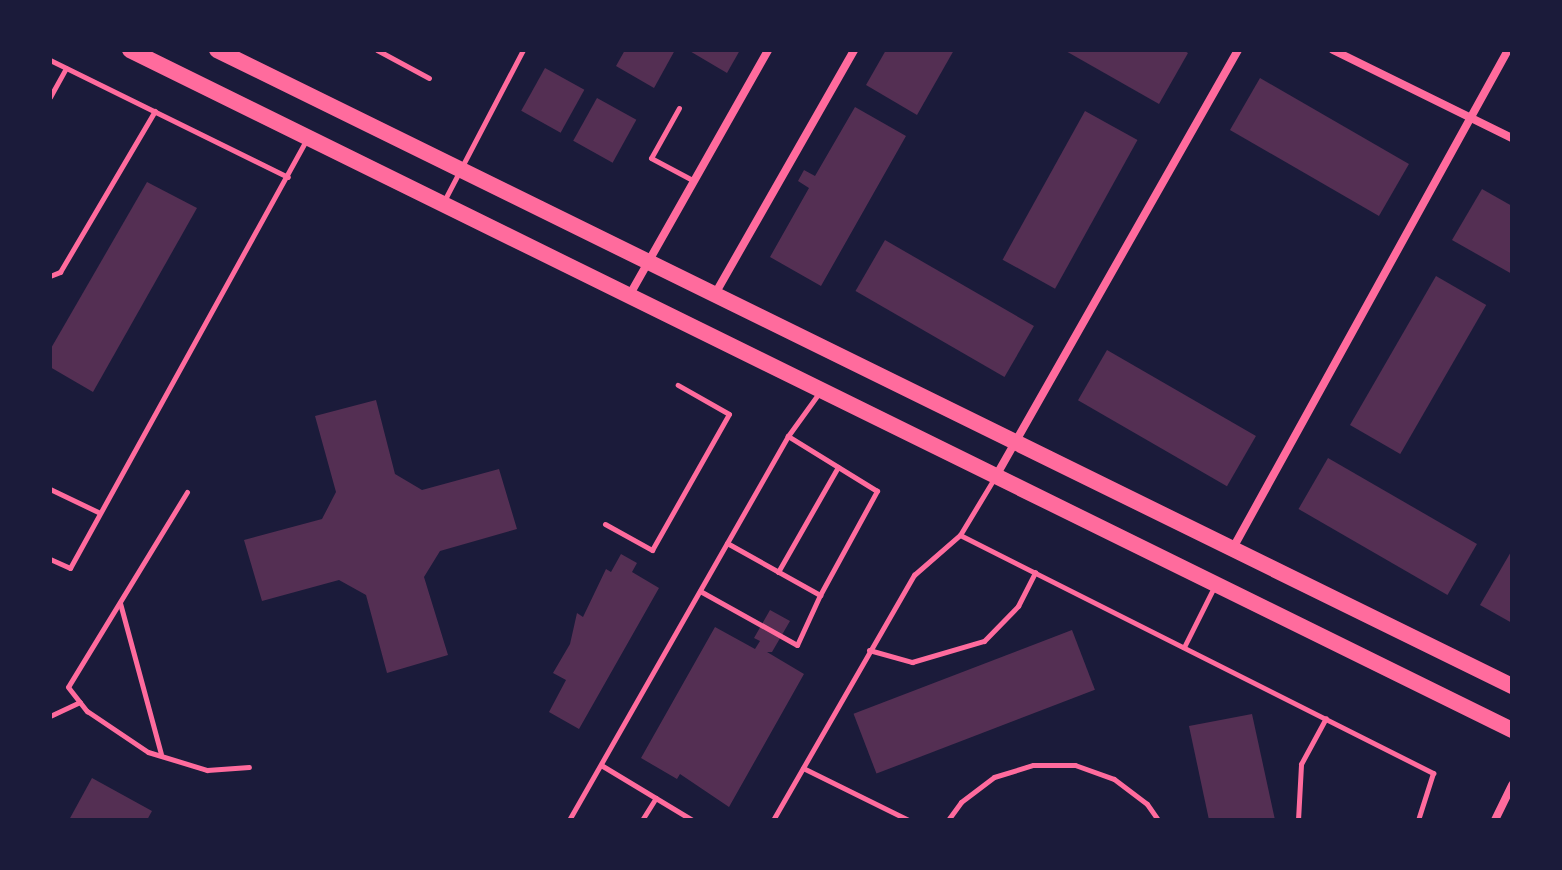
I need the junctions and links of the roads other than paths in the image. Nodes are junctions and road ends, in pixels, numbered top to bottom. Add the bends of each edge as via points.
1 (130, 50) edge
2 (217, 50) edge
3 (377, 50) edge
4 (523, 50) edge
5 (768, 50) edge
6 (854, 50) edge
7 (1238, 50) edge
8 (1333, 50) edge
9 (1508, 50) edge
10 (50, 60) edge
11 (66, 68) junction
12 (429, 78) dead end
13 (50, 97) edge
14 (679, 108) dead end
15 (155, 111) junction
16 (1469, 117) junction
17 (308, 138) junction
18 (1512, 138) edge
19 (460, 170) junction
20 (288, 177) junction
21 (694, 181) junction
22 (442, 204) junction
23 (648, 262) junction
24 (50, 276) edge
25 (714, 295) junction
26 (629, 296) junction
27 (678, 385) dead end
28 (821, 390) junction
29 (788, 436) junction
30 (1018, 444) junction
31 (838, 467) junction
32 (996, 476) junction
33 (50, 489) edge
34 (187, 492) dead end
35 (100, 513) junction
36 (605, 524) dead end
37 (960, 535) junction
38 (727, 543) junction
39 (1233, 549) junction
40 (50, 559) edge
41 (778, 572) junction
42 (1035, 572) junction
43 (1216, 584) junction
44 (700, 591) junction
45 (820, 595) junction
46 (120, 602) junction
47 (1184, 647) junction
48 (869, 650) junction
49 (1512, 686) edge
50 (80, 702) junction
51 (50, 716) edge
52 (1326, 718) junction
53 (1512, 730) edge
54 (161, 754) junction
55 (601, 765) junction
56 (249, 767) dead end
57 (803, 768) junction
58 (1512, 785) edge
59 (656, 798) junction
60 (569, 820) edge
61 (642, 820) edge
62 (692, 820) edge
63 (773, 820) edge
64 (908, 820) edge
65 (948, 820) edge
66 (1158, 820) edge
67 (1298, 820) edge
68 (1418, 820) edge
69 (1495, 820) edge

1 - 17 main road
2 - 19 main road
3 - 12 lane
4 - 19 lane
5 - 21 street
6 - 25 street
7 - 30 street
8 - 16 street
9 - 16 street
10 - 11 lane
11 - 13 lane
11 - 15 lane
14 - 21 lane via 651,158
15 - 20 lane
15 - 24 lane via 60,272
16 - 18 street
16 - 39 street
17 - 20 lane
17 - 22 main road
19 - 22 lane
19 - 23 main road
20 - 35 lane
21 - 23 street
22 - 26 main road
23 - 25 main road
23 - 26 street
25 - 30 main road
26 - 28 main road
27 - 36 lane via 729,414 652,550
28 - 29 lane
28 - 32 main road
29 - 31 lane
29 - 38 lane
30 - 32 street
30 - 39 main road
31 - 41 lane
31 - 45 lane via 877,491
32 - 37 lane
32 - 43 main road
33 - 35 lane
34 - 46 lane
35 - 40 lane via 70,568
37 - 42 lane
37 - 48 lane via 914,575
38 - 41 lane
38 - 44 lane
39 - 49 main road
41 - 45 lane
42 - 47 lane
42 - 48 lane via 1018,606 984,641 912,662
43 - 47 lane
43 - 53 main road
44 - 45 lane via 797,645
44 - 55 lane
46 - 50 lane via 68,687
46 - 54 lane
47 - 52 lane
48 - 57 lane
50 - 51 lane
50 - 54 lane via 148,752
52 - 67 lane via 1301,764
52 - 68 lane via 1433,773
54 - 56 lane via 207,770
55 - 59 lane
55 - 60 lane
57 - 63 lane
57 - 64 lane
58 - 69 street
59 - 61 lane
59 - 62 lane
65 - 66 lane via 961,802 994,777 1033,765 1075,765 1114,779 1147,804

